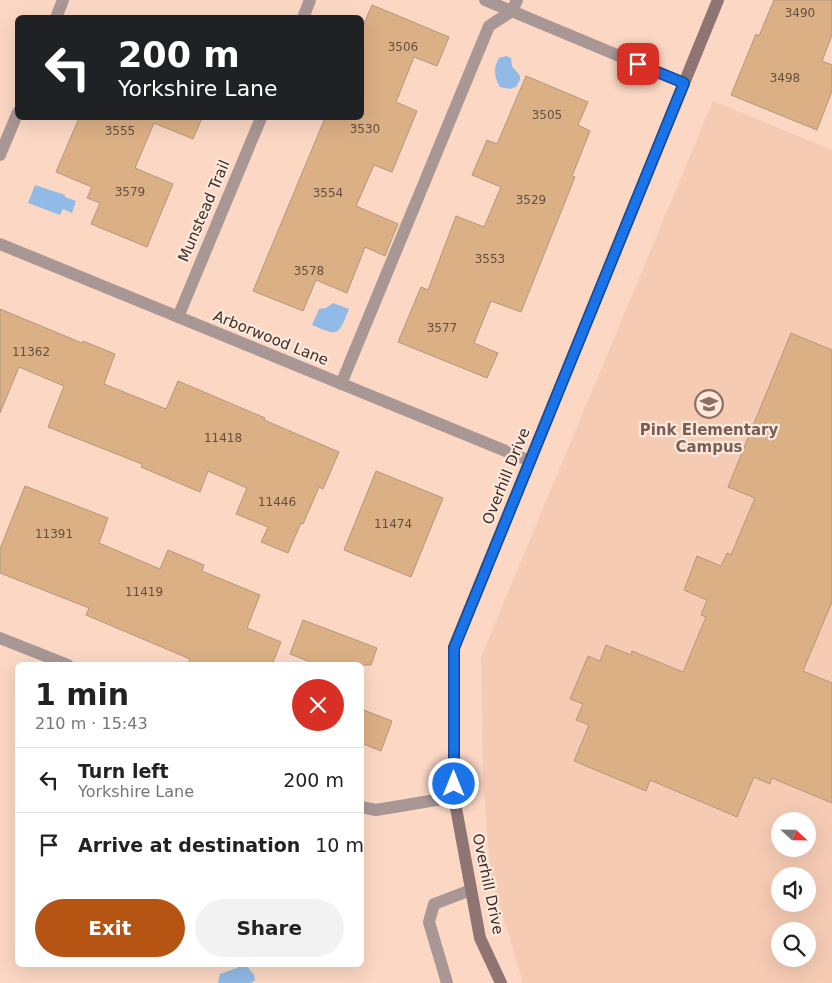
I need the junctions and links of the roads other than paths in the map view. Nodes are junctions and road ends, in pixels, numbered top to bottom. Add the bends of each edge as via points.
1 (63, 0) edge
2 (310, 0) edge
3 (485, 0) edge
4 (718, 0) edge
5 (514, 6) edge
6 (57, 15) edge
7 (303, 15) edge
8 (684, 83) junction
9 (15, 119) edge
10 (260, 120) edge
11 (0, 155) edge
12 (0, 244) edge
13 (178, 317) junction
14 (341, 384) junction
15 (530, 461) junction
16 (0, 638) edge
17 (60, 662) edge
18 (454, 797) junction
19 (364, 808) edge
20 (471, 890) junction
21 (447, 983) edge
22 (501, 983) edge

1 - 6 street
2 - 7 street
3 - 5 street
4 - 8 street, Overhill Drive
5 - 8 street
5 - 14 street via 489,26
8 - 15 street, Overhill Drive
9 - 11 street
10 - 13 street, Munstead Trail
12 - 13 street, Arborwood Lane
13 - 14 street, Arborwood Lane
14 - 15 street, Arborwood Lane
15 - 18 street, Overhill Drive via 454,648
16 - 17 street
18 - 19 street via 376,810
18 - 20 street, Overhill Drive
20 - 21 street via 434,904 429,922
20 - 22 street, Overhill Drive via 480,938

